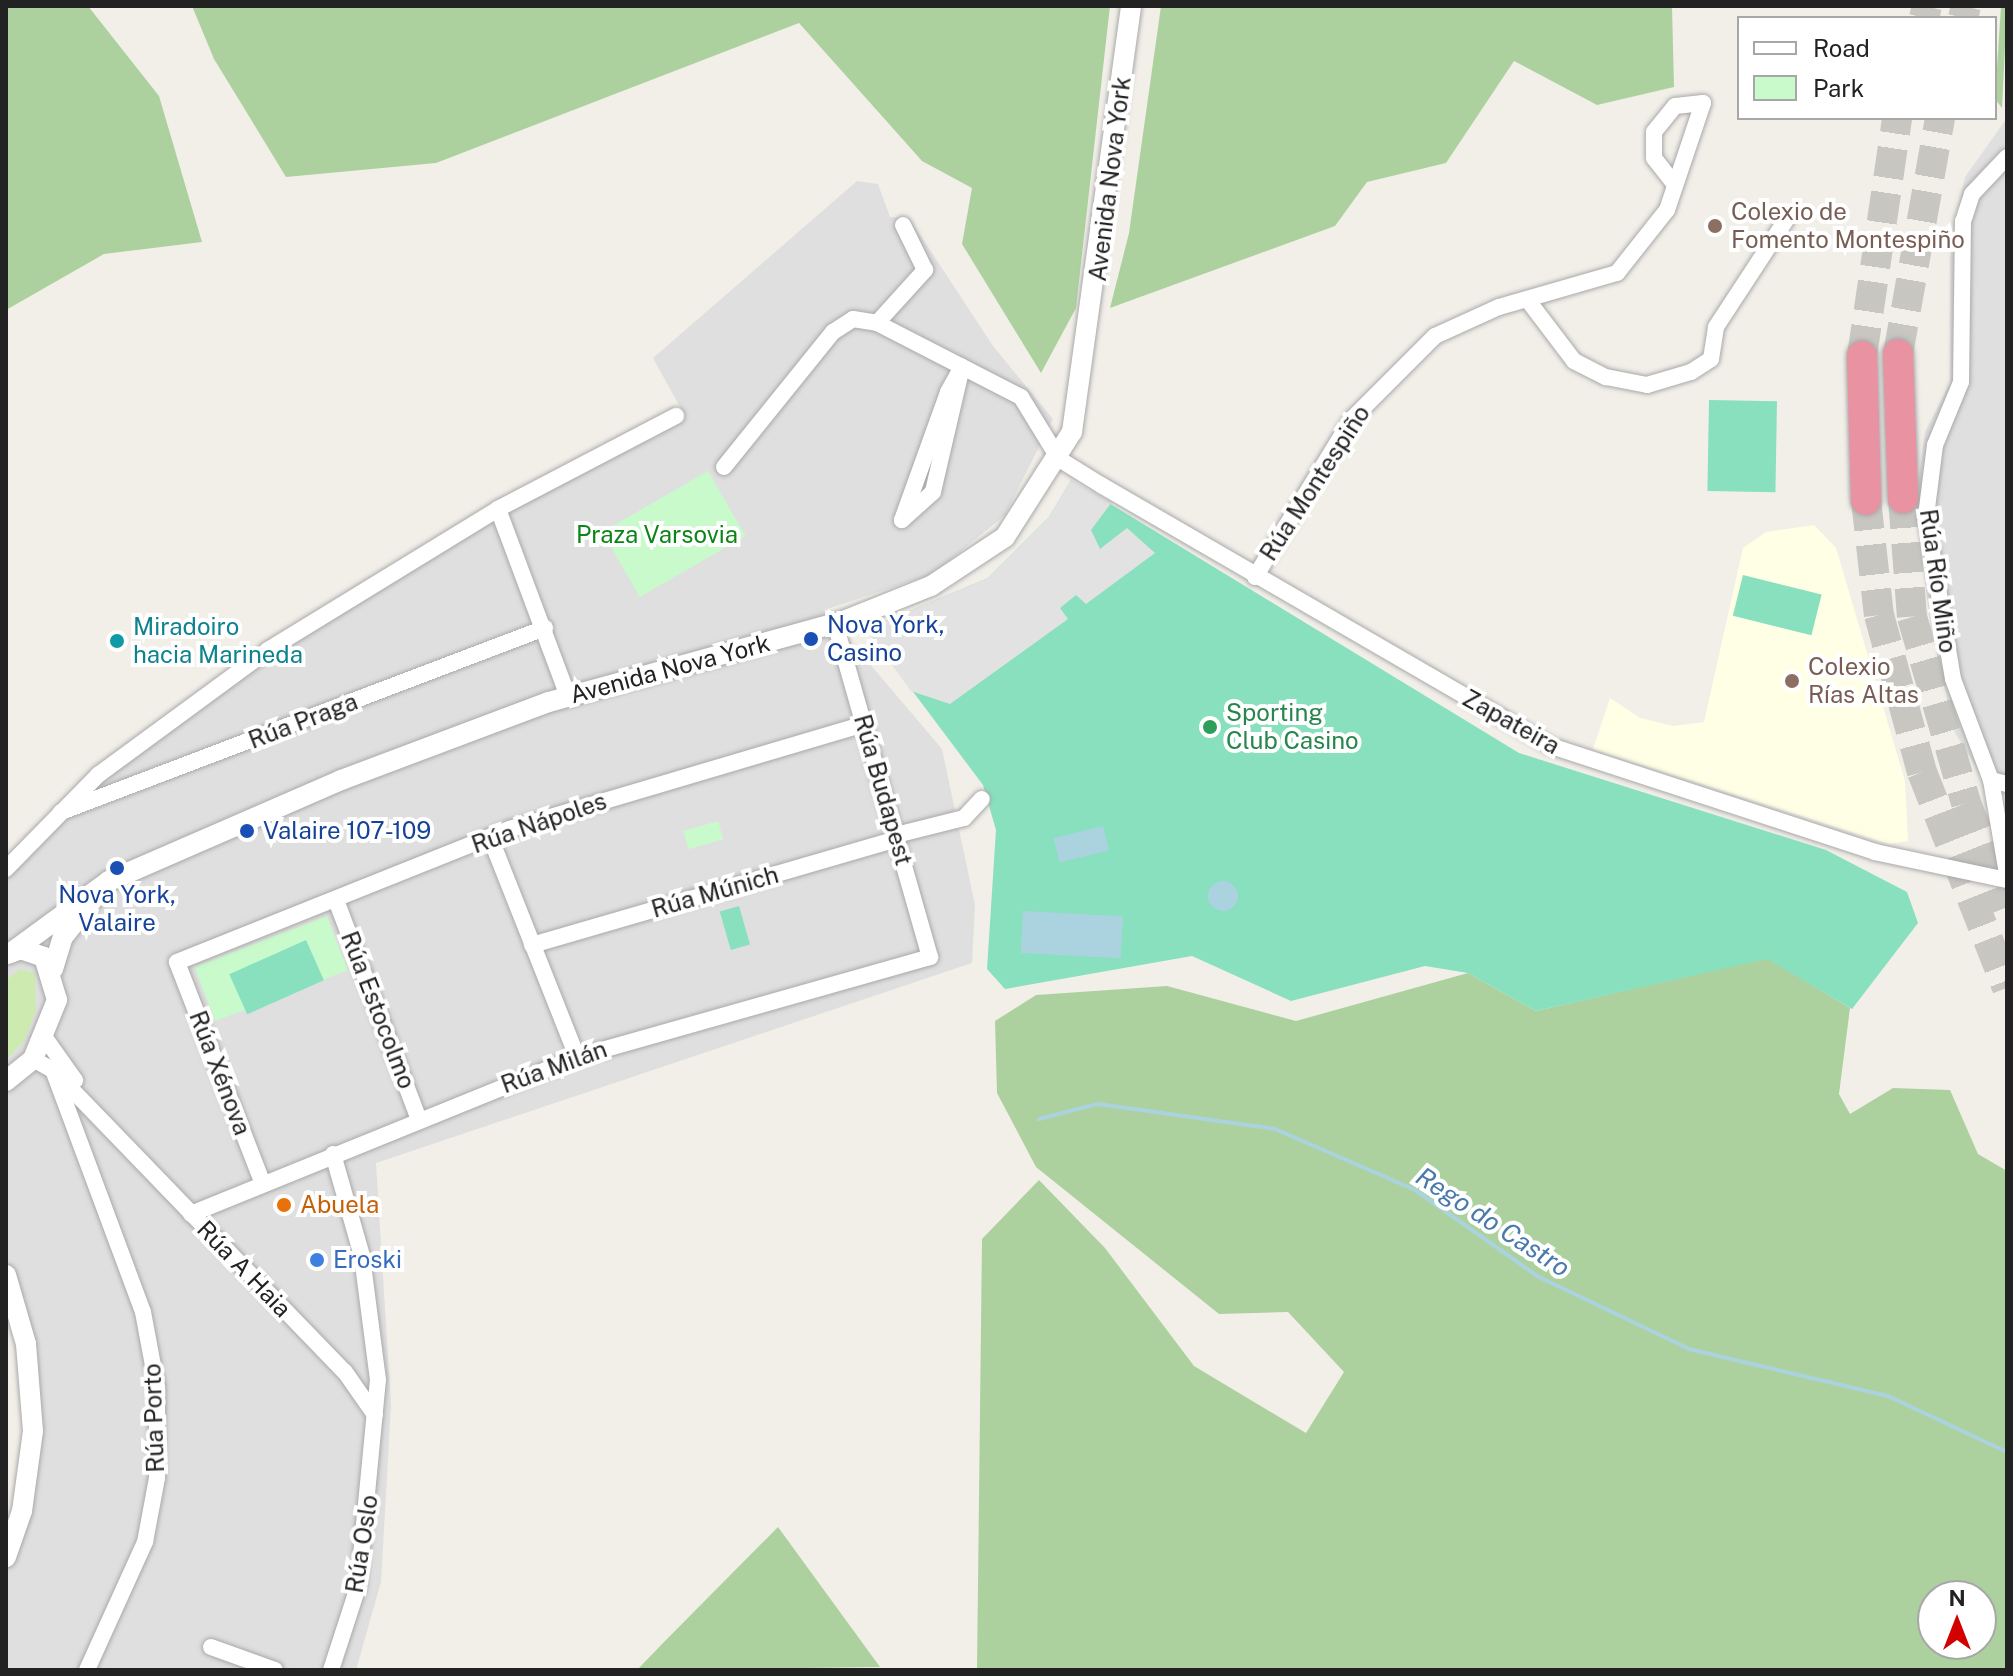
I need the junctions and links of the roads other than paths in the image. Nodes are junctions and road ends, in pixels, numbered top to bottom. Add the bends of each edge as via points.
1 (1131, 6) edge
2 (2007, 157) edge
3 (1673, 182) junction
4 (1786, 220) dead end
5 (903, 225) dead end
6 (1530, 303) junction
7 (877, 323) junction
8 (1898, 354) tunnel mouth
9 (1862, 356) tunnel mouth
10 (962, 367) junction
11 (676, 416) dead end
12 (1059, 459) junction
13 (724, 467) dead end
14 (1903, 498) tunnel mouth
15 (1866, 500) tunnel mouth
16 (498, 509) junction
17 (1255, 577) junction
18 (835, 623) junction
19 (545, 628) junction
20 (568, 696) junction
21 (865, 724) junction
22 (1999, 782) edge
23 (982, 799) dead end
24 (61, 812) junction
25 (490, 837) junction
26 (897, 837) junction
27 (6, 869) edge
28 (126, 874) junction
29 (2007, 874) edge
30 (2007, 880) edge
31 (336, 900) junction
32 (532, 945) junction
33 (9, 954) edge
34 (930, 957) joint
35 (177, 962) joint
36 (53, 969) junction
37 (45, 1038) junction
38 (577, 1057) junction
39 (33, 1059) junction
40 (53, 1070) junction
41 (6, 1081) edge
42 (82, 1095) junction
43 (419, 1120) junction
44 (108, 1128) junction
45 (333, 1154) junction
46 (88, 1162) junction
47 (263, 1184) junction
48 (191, 1214) junction
49 (6, 1275) edge
50 (374, 1345) junction
51 (345, 1372) junction
52 (375, 1415) junction
53 (6, 1557) edge
54 (211, 1647) dead end
55 (87, 1670) edge
56 (275, 1670) edge
57 (331, 1670) edge

1 - 12 street, Avenida Nova York via 1087,350 1072,432
2 - 22 street, Rúa Río Miño via 1972,194 1963,221 1961,382 1935,445 1926,494 1953,679
3 - 3 street, Rúa Montespiño via 1688,142 1703,103 1675,106 1654,132 1654,158
3 - 6 street, Rúa Montespiño via 1653,235 1617,273
4 - 6 street via 1716,327 1711,359 1691,372 1647,385 1606,377 1574,361
5 - 7 street via 925,270
6 - 17 street, Rúa Montespiño via 1499,307 1435,336 1389,377 1352,419
7 - 10 street
7 - 13 street via 853,319 833,332
8 - 14 highway
9 - 15 highway
10 - 10 street via 948,392 902,520 933,492
10 - 12 street via 1021,397
11 - 16 street
12 - 17 street, Zapateira
12 - 18 street, Avenida Nova York via 1005,537 971,564
16 - 19 street
16 - 24 street via 268,650 98,775
17 - 30 street, Zapateira via 1577,758 1875,852
18 - 20 street, Avenida Nova York
18 - 21 street, Rúa Budapest
19 - 20 street
19 - 24 street, Rúa Praga
20 - 28 street, Avenida Nova York via 354,775
21 - 25 street, Rúa Nápoles
21 - 26 street, Rúa Budapest
22 - 29 street, Rúa Río Miño
23 - 26 street, Rúa Múnich via 964,818
24 - 27 street
25 - 31 street, Rúa Nápoles
25 - 32 street
26 - 32 street, Rúa Múnich
26 - 34 street, Rúa Budapest
28 - 33 street, Avenida Nova York via 65,907
28 - 36 street, Avenida Nova York via 84,905
31 - 35 street, Rúa Nápoles
31 - 43 street, Rúa Estocolmo
32 - 38 street
33 - 36 street via 33,952
34 - 38 street, Rúa Milán
35 - 47 street, Rúa Xénova
36 - 37 street via 57,1000
37 - 39 street
37 - 42 street, Rúa A Haia
38 - 43 street, Rúa Milán
39 - 40 street, Rúa A Haia
39 - 41 street
40 - 42 street, Rúa A Haia
40 - 46 street, Rúa Porto
42 - 44 street, Rúa A Haia
42 - 46 street, Rúa Porto
43 - 45 street, Rúa Milán
44 - 46 street via 89,1138
44 - 48 street, Rúa A Haia
45 - 47 street, Rúa Milán
45 - 50 street, Rúa Oslo via 362,1256
46 - 55 street, Rúa Porto via 149,1329 159,1448 135,1576
47 - 48 street, Rúa Milán
48 - 51 street, Rúa A Haia
49 - 53 street via 26,1344 33,1431 22,1511
50 - 51 street via 370,1371
50 - 52 street, Rúa Oslo
51 - 52 street, Rúa A Haia
52 - 57 street, Rúa Oslo via 358,1587
54 - 56 street

